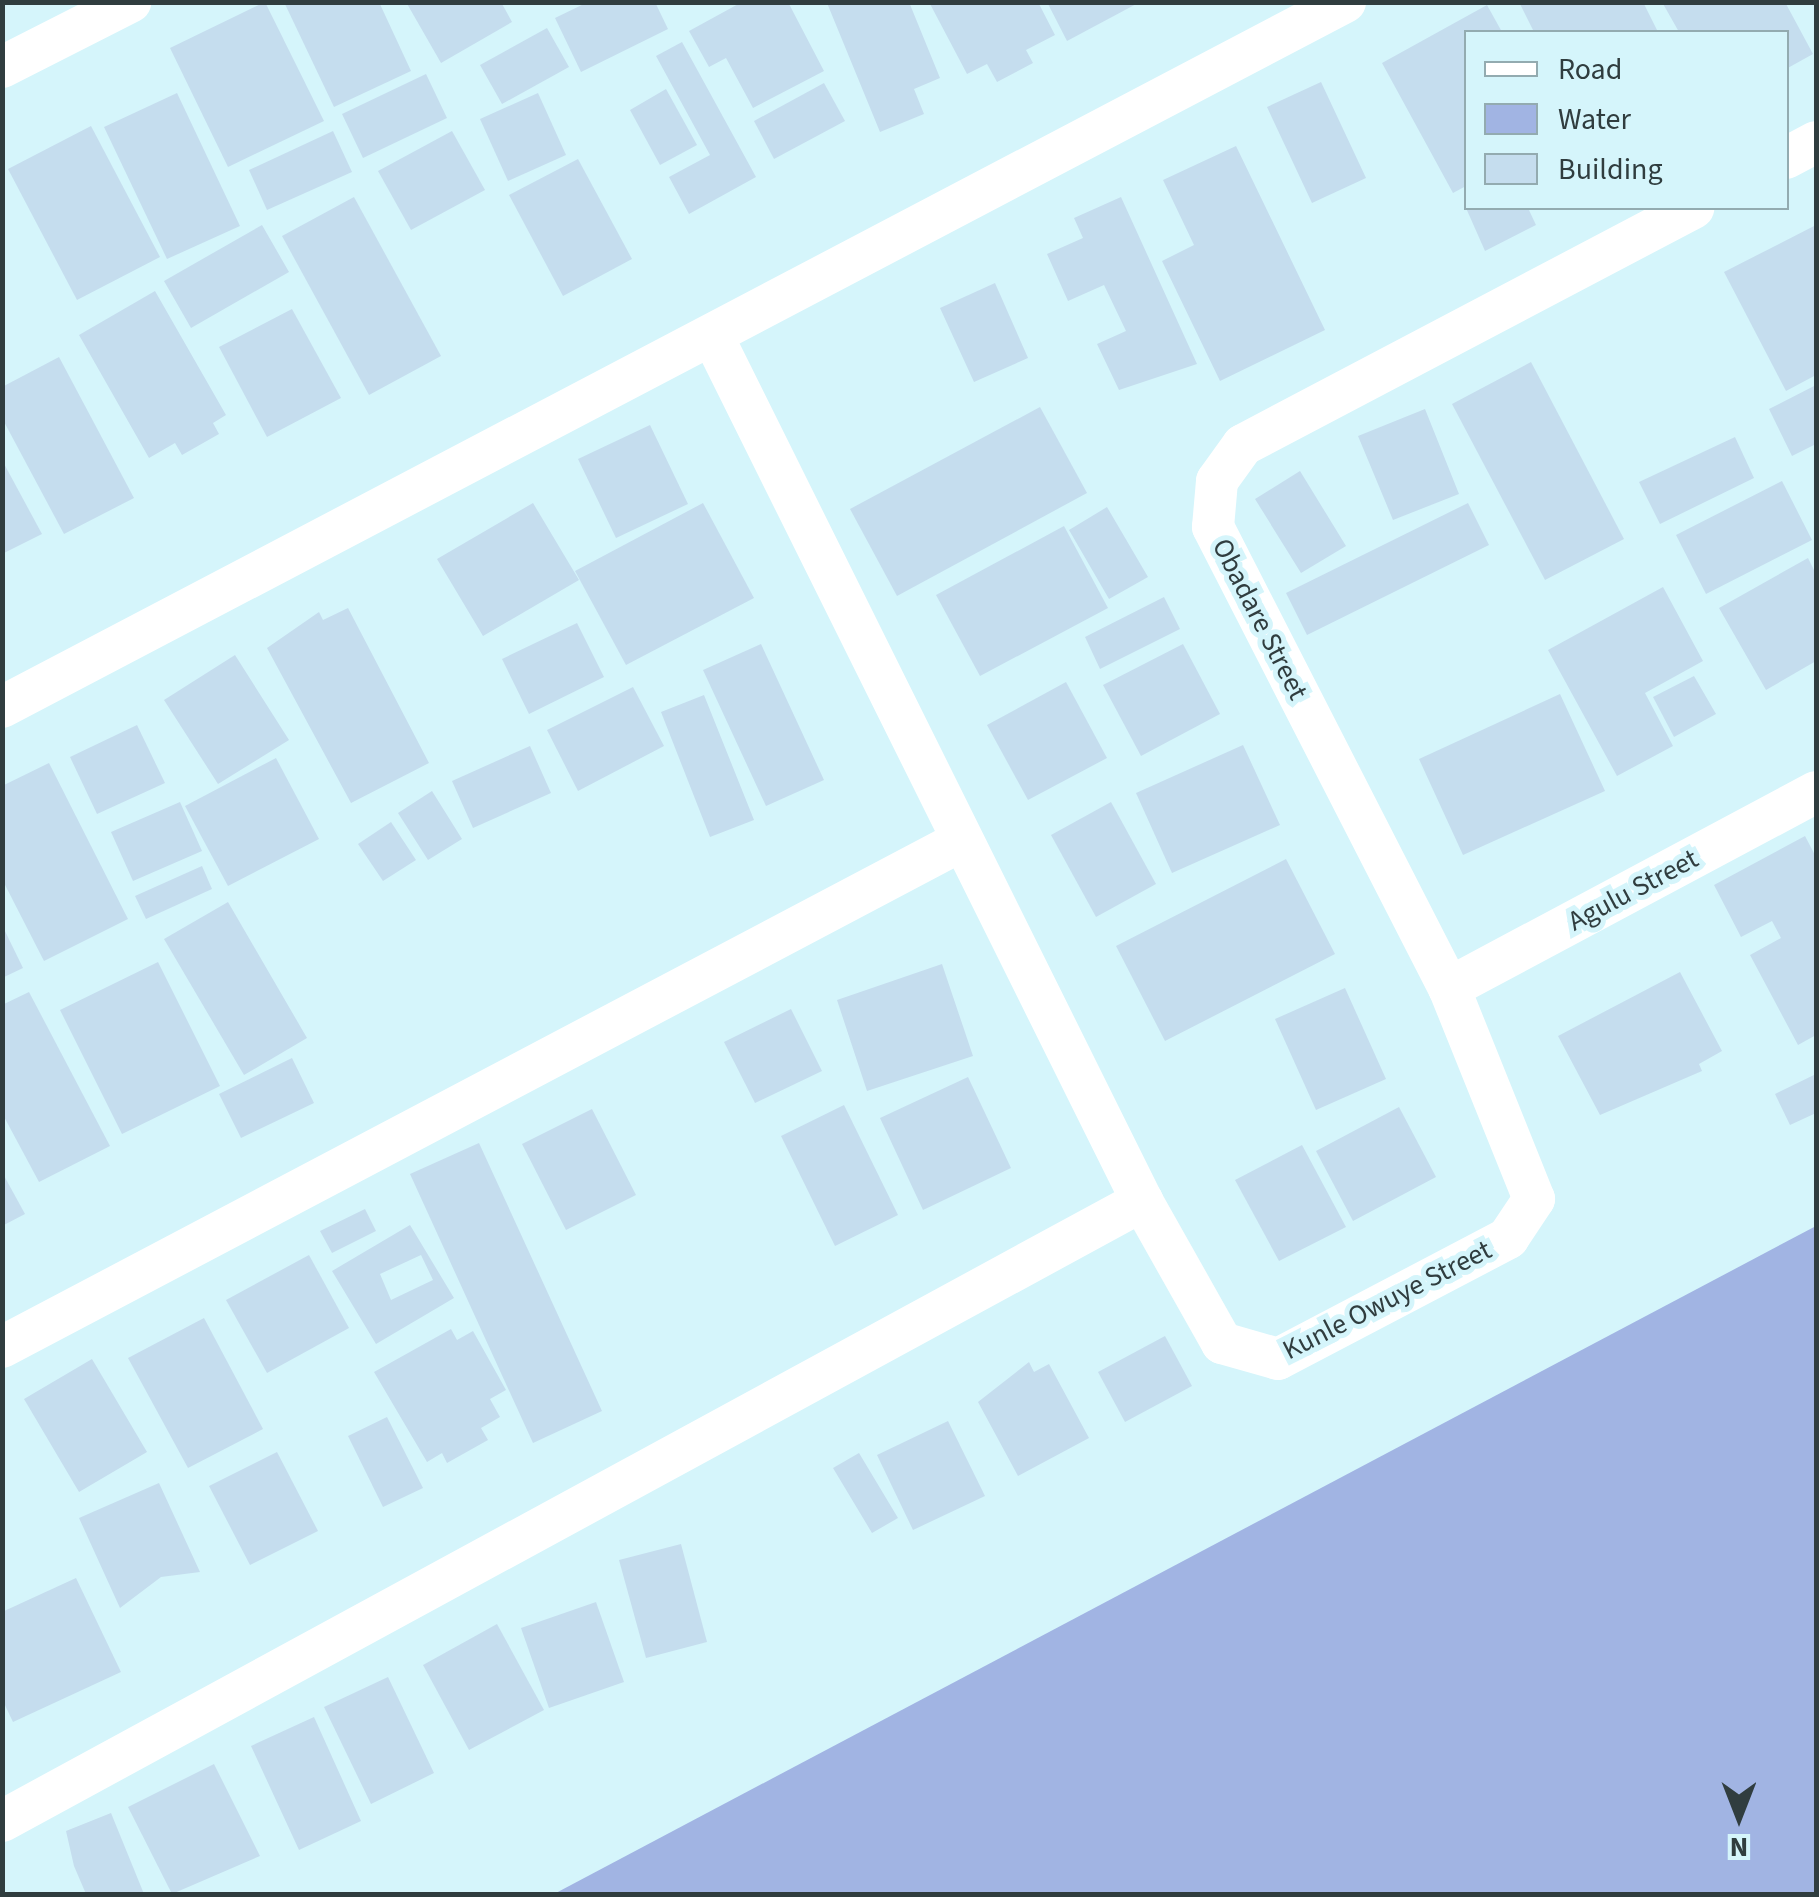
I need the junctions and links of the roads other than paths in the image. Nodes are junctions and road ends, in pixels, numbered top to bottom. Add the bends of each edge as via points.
1 (130, 2) edge
2 (1344, 2) edge
3 (2, 67) edge
4 (1816, 142) edge
5 (1789, 156) edge
6 (1688, 210) edge
7 (714, 337) junction
8 (2, 707) edge
9 (1816, 792) edge
10 (959, 842) junction
11 (1448, 988) junction
12 (1534, 1199) joint
13 (1142, 1202) junction
14 (2, 1348) edge
15 (2, 1821) edge

1 - 3 street
2 - 7 street
4 - 5 street
6 - 11 street, Obadare Street via 1243,446 1217,481 1214,527
7 - 8 street
7 - 10 street
9 - 11 street, Agulu Street
10 - 13 street
10 - 14 street
11 - 12 street, Obadare Street
12 - 13 street, Kunle Owuye Street via 1508,1238 1278,1360 1222,1343
13 - 15 street

